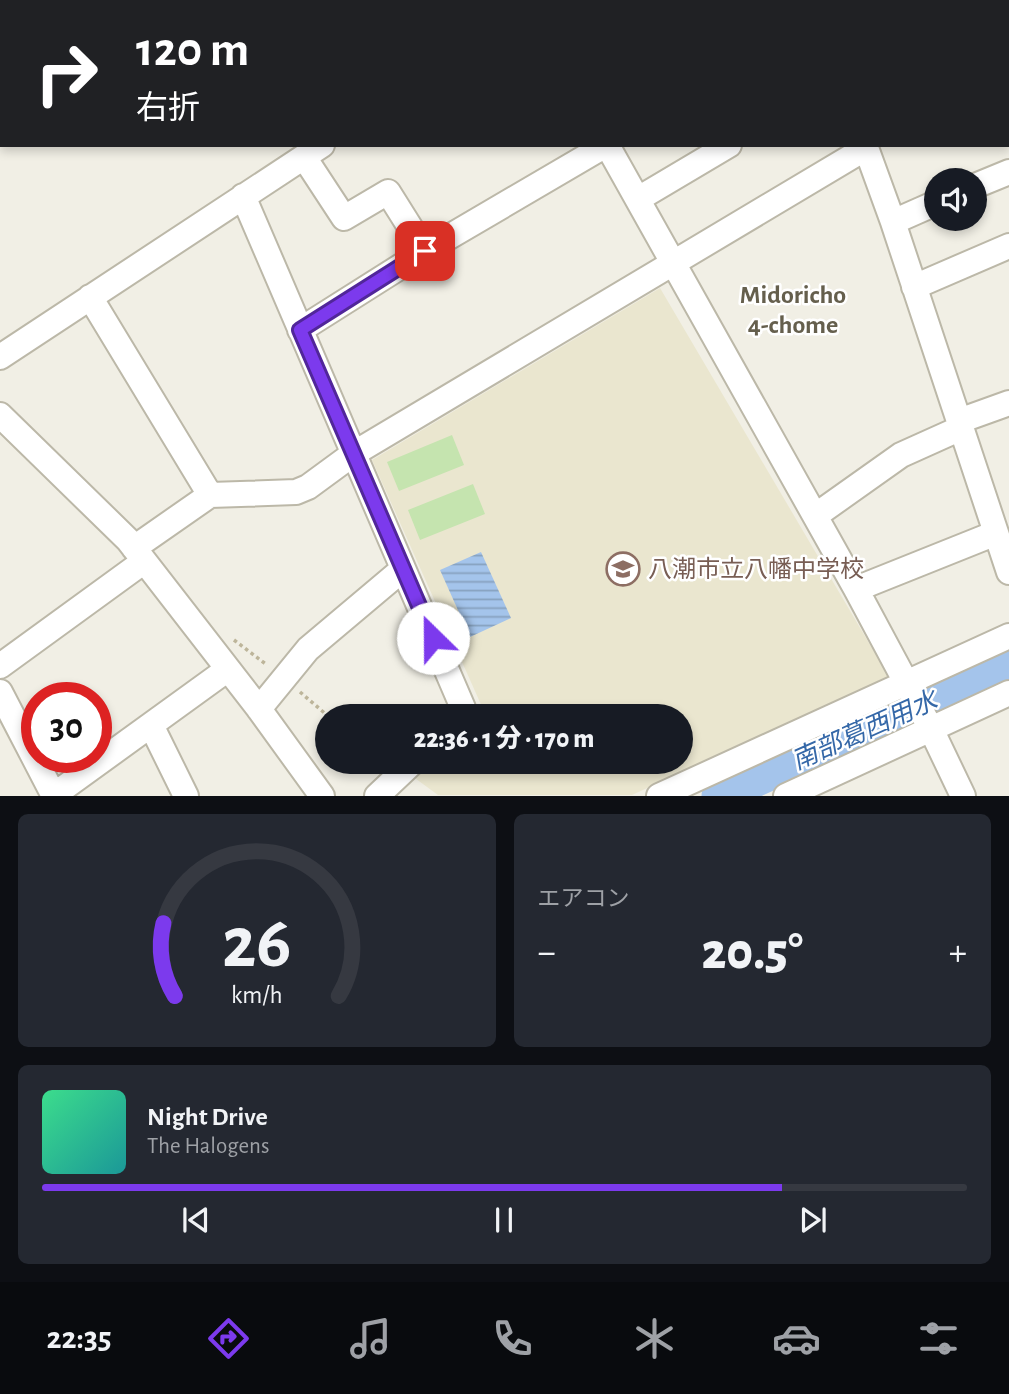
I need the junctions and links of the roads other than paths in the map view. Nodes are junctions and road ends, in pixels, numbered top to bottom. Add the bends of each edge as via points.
1 (604, 147) edge
2 (608, 147) edge
3 (726, 147) edge
4 (865, 147) edge
5 (313, 151) edge
6 (1009, 172) edge
7 (987, 181) edge
8 (243, 196) junction
9 (638, 199) junction
10 (924, 208) edge
11 (893, 222) junction
12 (1009, 247) edge
13 (425, 251) junction
14 (674, 264) junction
15 (914, 287) junction
16 (90, 297) junction
17 (300, 330) junction
18 (0, 357) edge
19 (1009, 403) edge
20 (0, 415) edge
21 (960, 424) junction
22 (353, 454) junction
23 (209, 495) junction
24 (815, 516) junction
25 (996, 533) junction
26 (139, 555) junction
27 (404, 569) junction
28 (1009, 572) edge
29 (856, 589) junction
30 (1009, 636) edge
31 (0, 666) edge
32 (228, 669) junction
33 (909, 685) junction
34 (0, 692) edge
35 (1009, 693) edge
36 (461, 704) edge
37 (259, 709) junction
38 (151, 725) junction
39 (929, 725) junction
40 (400, 774) edge
41 (54, 795) edge
42 (186, 796) edge
43 (321, 796) edge
44 (377, 796) edge
45 (659, 796) edge
46 (786, 796) edge
47 (963, 796) edge

1 - 13 street
2 - 9 street
3 - 9 street
4 - 11 street
4 - 14 street
5 - 8 street
5 - 13 street via 344,218 388,192
6 - 7 street
8 - 16 street
8 - 17 street
9 - 14 street
10 - 11 street
11 - 15 street
12 - 15 street
13 - 17 street
14 - 22 street
14 - 24 street
15 - 21 street
16 - 18 street
16 - 23 street
17 - 22 street
19 - 21 street
20 - 26 street
21 - 24 street via 901,455
21 - 25 street
22 - 23 street via 296,492
22 - 27 street
23 - 26 street
24 - 29 street
25 - 28 street
25 - 29 street
26 - 31 street
26 - 32 street
27 - 36 street
27 - 37 street via 308,649
29 - 33 street
30 - 33 street
32 - 37 street
32 - 38 street
33 - 39 street
33 - 45 street
34 - 41 street
35 - 39 street
37 - 43 street
38 - 41 street
38 - 42 street
39 - 46 street
39 - 47 street
40 - 44 street

